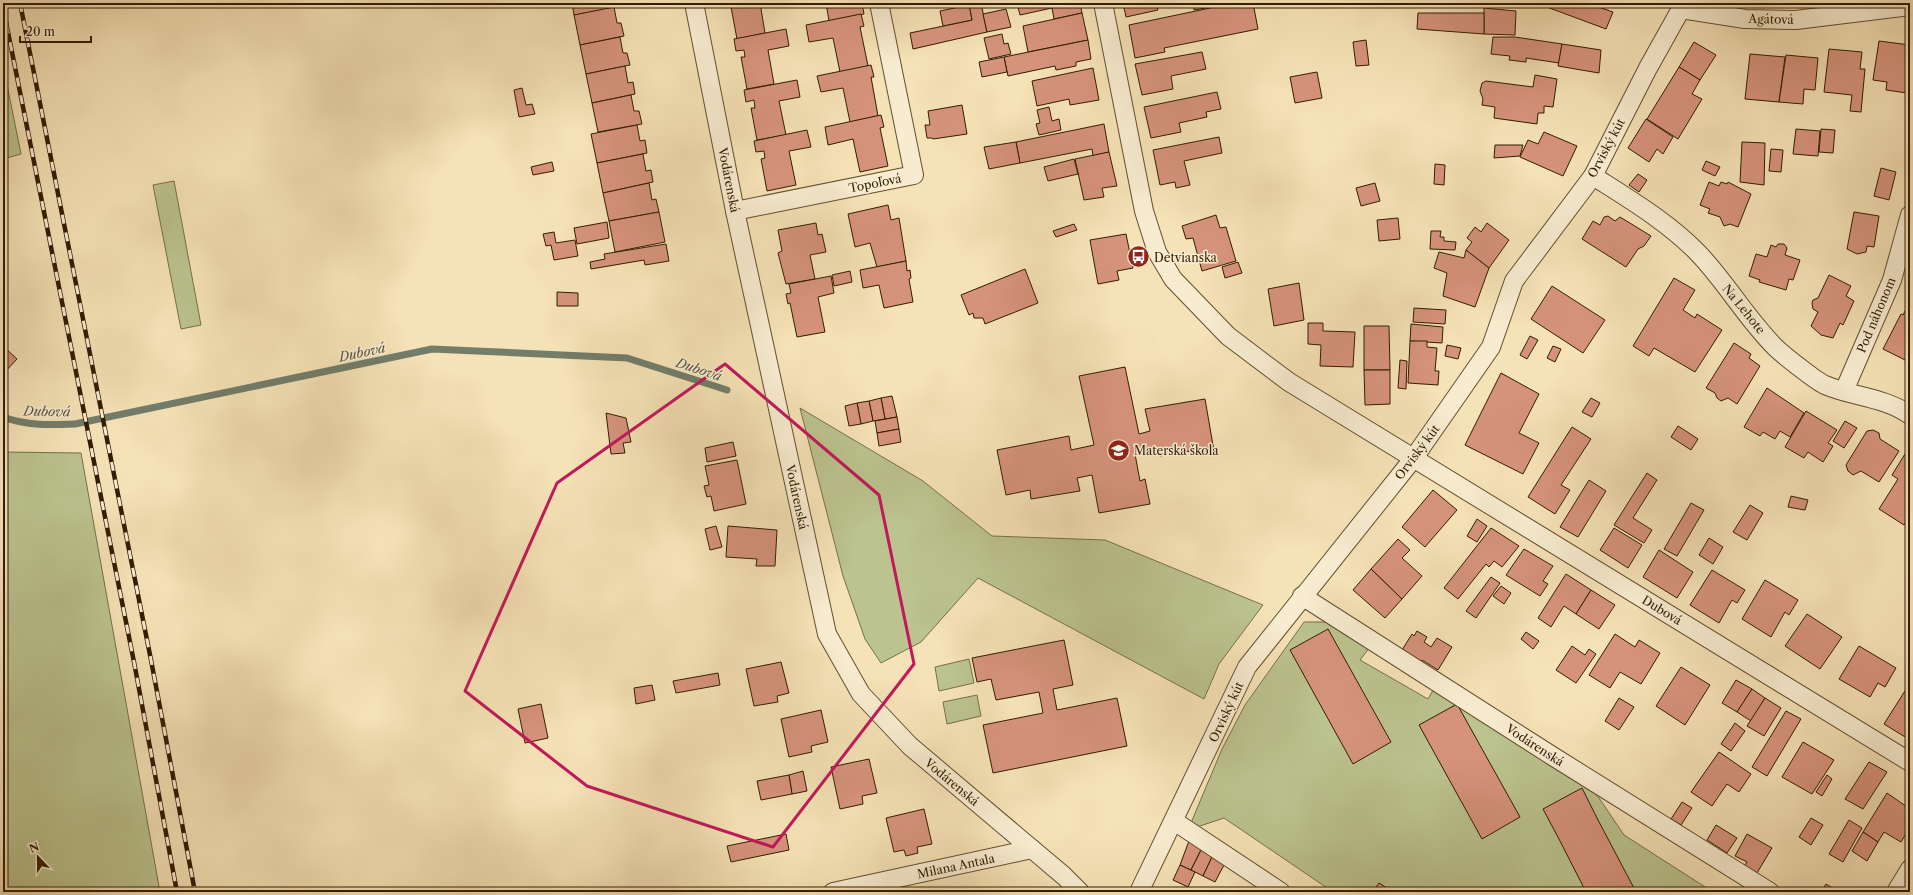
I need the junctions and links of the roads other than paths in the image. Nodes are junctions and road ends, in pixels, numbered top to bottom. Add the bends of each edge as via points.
1 (694, 3) edge
2 (879, 3) edge
3 (1103, 3) edge
4 (1681, 6) edge
5 (1910, 6) edge
6 (1593, 176) junction
7 (734, 211) junction
8 (1910, 215) edge
9 (1844, 391) junction
10 (1910, 415) edge
11 (1413, 459) junction
12 (1302, 596) junction
13 (1910, 762) edge
14 (1174, 821) junction
15 (1032, 849) junction
16 (1910, 869) edge
17 (833, 892) edge
18 (1080, 892) edge
19 (1139, 892) edge
20 (1282, 892) edge
21 (1770, 892) edge
22 (1896, 892) edge

1 - 7 street, Vodárenská
2 - 7 street, Topoľová via 914,175
3 - 11 street via 1144,211 1158,252 1173,279 1228,336 1289,382
4 - 5 street, Agátová via 1745,19 1796,20
4 - 6 street, Orviský kút
6 - 9 street, Na Lehote via 1654,217 1698,253 1775,347 1824,385
6 - 11 street, Orviský kút via 1514,281 1491,347
7 - 15 street, Vodárenská via 827,634 866,700 910,746
8 - 9 street, Pod náhonom via 1892,280
9 - 10 street, Na Lehote via 1878,399
11 - 12 street, Orviský kút
11 - 13 street, Dubová
12 - 14 street, Orviský kút via 1247,667
12 - 21 street, Vodárenská
14 - 19 street, Orviský kút
14 - 20 street
15 - 17 street, Milana Antala
15 - 18 street, Vodárenská
16 - 22 street

